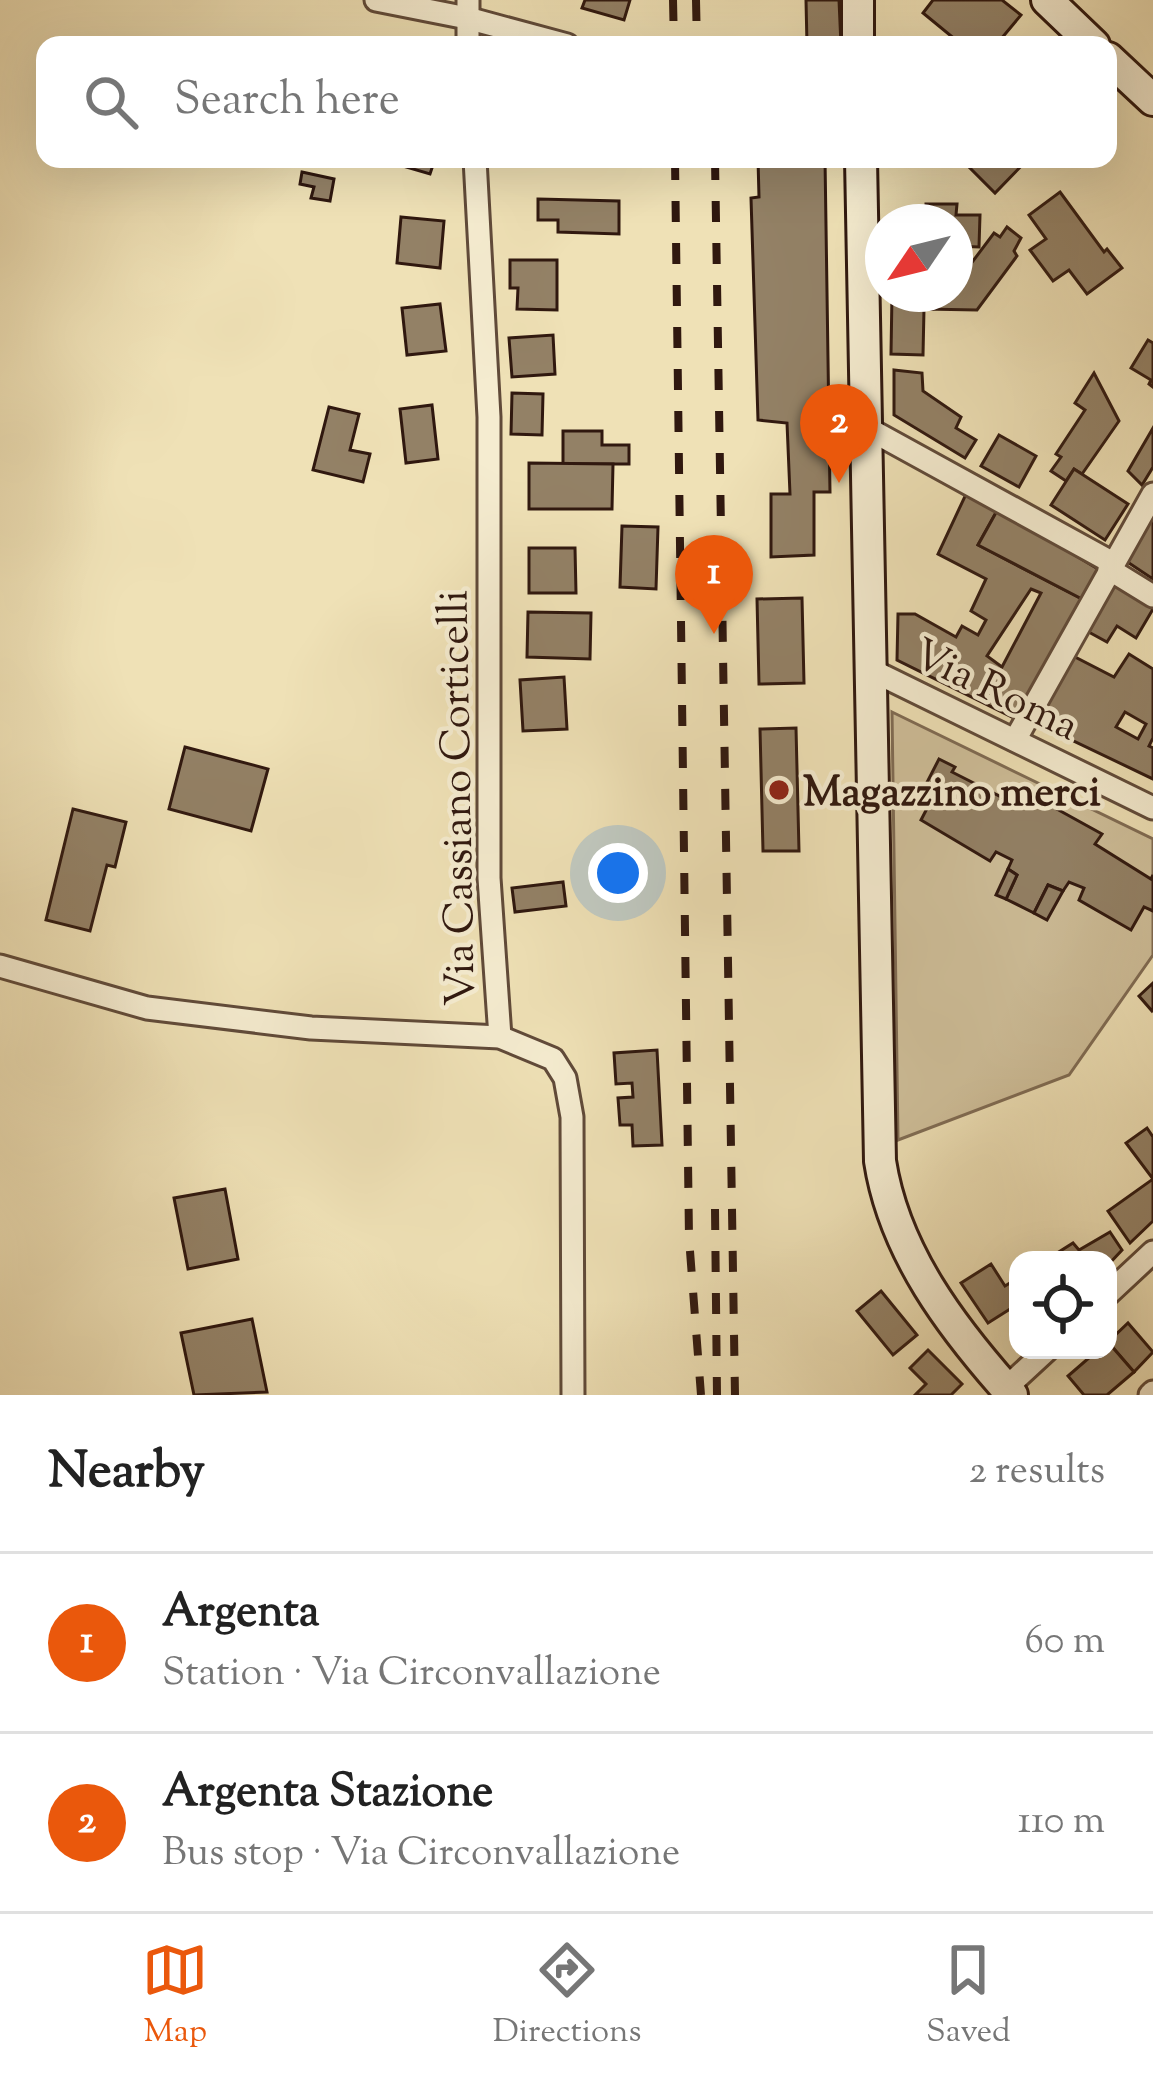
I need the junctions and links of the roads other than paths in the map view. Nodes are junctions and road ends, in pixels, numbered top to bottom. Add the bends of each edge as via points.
1 (376, 0) edge
2 (859, 0) edge
3 (1047, 0) edge
4 (468, 9) edge
5 (542, 36) edge
6 (858, 36) edge
7 (1085, 36) edge
8 (1117, 66) edge
9 (1153, 100) edge
10 (475, 168) edge
11 (860, 168) edge
12 (867, 428) junction
13 (1153, 494) edge
14 (1111, 566) junction
15 (1153, 596) edge
16 (871, 670) junction
17 (1015, 740) junction
18 (1153, 808) edge
19 (0, 966) edge
20 (500, 1036) junction
21 (1153, 1252) edge
22 (1117, 1286) edge
23 (1039, 1359) edge
24 (1009, 1392) edge
25 (573, 1395) edge

1 - 4 street
2 - 6 street
3 - 7 street
4 - 5 street
8 - 9 street
10 - 20 street, Via Cassiano Corticelli via 489,417 489,878
11 - 12 street
12 - 14 street
12 - 16 street
13 - 14 street
14 - 15 street
14 - 17 street
16 - 17 street, Via Roma
16 - 24 street via 884,1187 906,1249
17 - 18 street, Via Roma
19 - 20 street via 146,1008 311,1028
20 - 25 street, Via Cassiano Corticelli via 553,1059 568,1090
21 - 22 street
23 - 24 street

